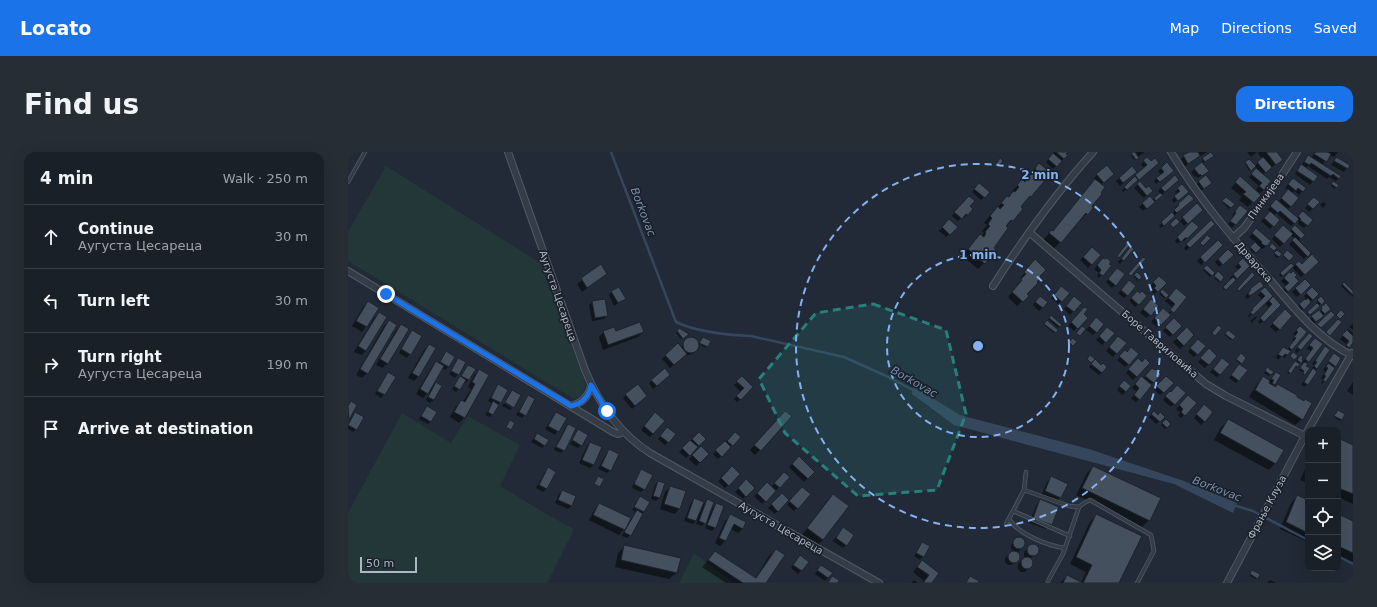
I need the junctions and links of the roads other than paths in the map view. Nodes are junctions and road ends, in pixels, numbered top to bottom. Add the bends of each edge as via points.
1 (365, 152) edge
2 (508, 152) edge
3 (1094, 152) edge
4 (1171, 152) edge
5 (1297, 152) edge
6 (348, 182) edge
7 (1028, 232) junction
8 (1233, 238) junction
9 (348, 271) edge
10 (993, 286) dead end
11 (1352, 354) edge
12 (591, 385) junction
13 (571, 406) junction
14 (1310, 427) edge
15 (1305, 431) edge
16 (624, 432) junction
17 (1305, 436) edge
18 (1026, 472) dead end
19 (1024, 490) junction
20 (1079, 507) junction
21 (1013, 511) junction
22 (1008, 519) junction
23 (1006, 524) dead end
24 (1070, 536) junction
25 (1065, 548) junction
26 (1048, 581) dead end
27 (879, 583) edge
28 (1137, 583) edge
29 (1227, 583) edge

1 - 6 lane
2 - 12 street, Аугуста Цесареца
3 - 7 street via 1070,177
4 - 8 street, Дрварска
5 - 8 street, Пинкијева via 1244,228
7 - 10 street
7 - 15 street, Боре Гавриловића via 1206,384
8 - 11 street, Дрварска via 1300,315 1328,341
9 - 13 street, Аугуста Цесареца
11 - 14 street, Фрање Клуза
12 - 13 street via 586,398
12 - 16 street, Аугуста Цесареца
13 - 16 street, Аугуста Цесареца via 613,432
16 - 27 street, Аугуста Цесареца via 650,453
17 - 29 street, Фрање Клуза
18 - 19 lane
19 - 20 lane
19 - 21 lane
20 - 24 lane
20 - 28 lane via 1090,500 1151,535 1154,551
21 - 22 lane
21 - 24 lane
22 - 23 lane
22 - 25 lane via 1021,532 1055,547
24 - 25 lane
25 - 26 lane

